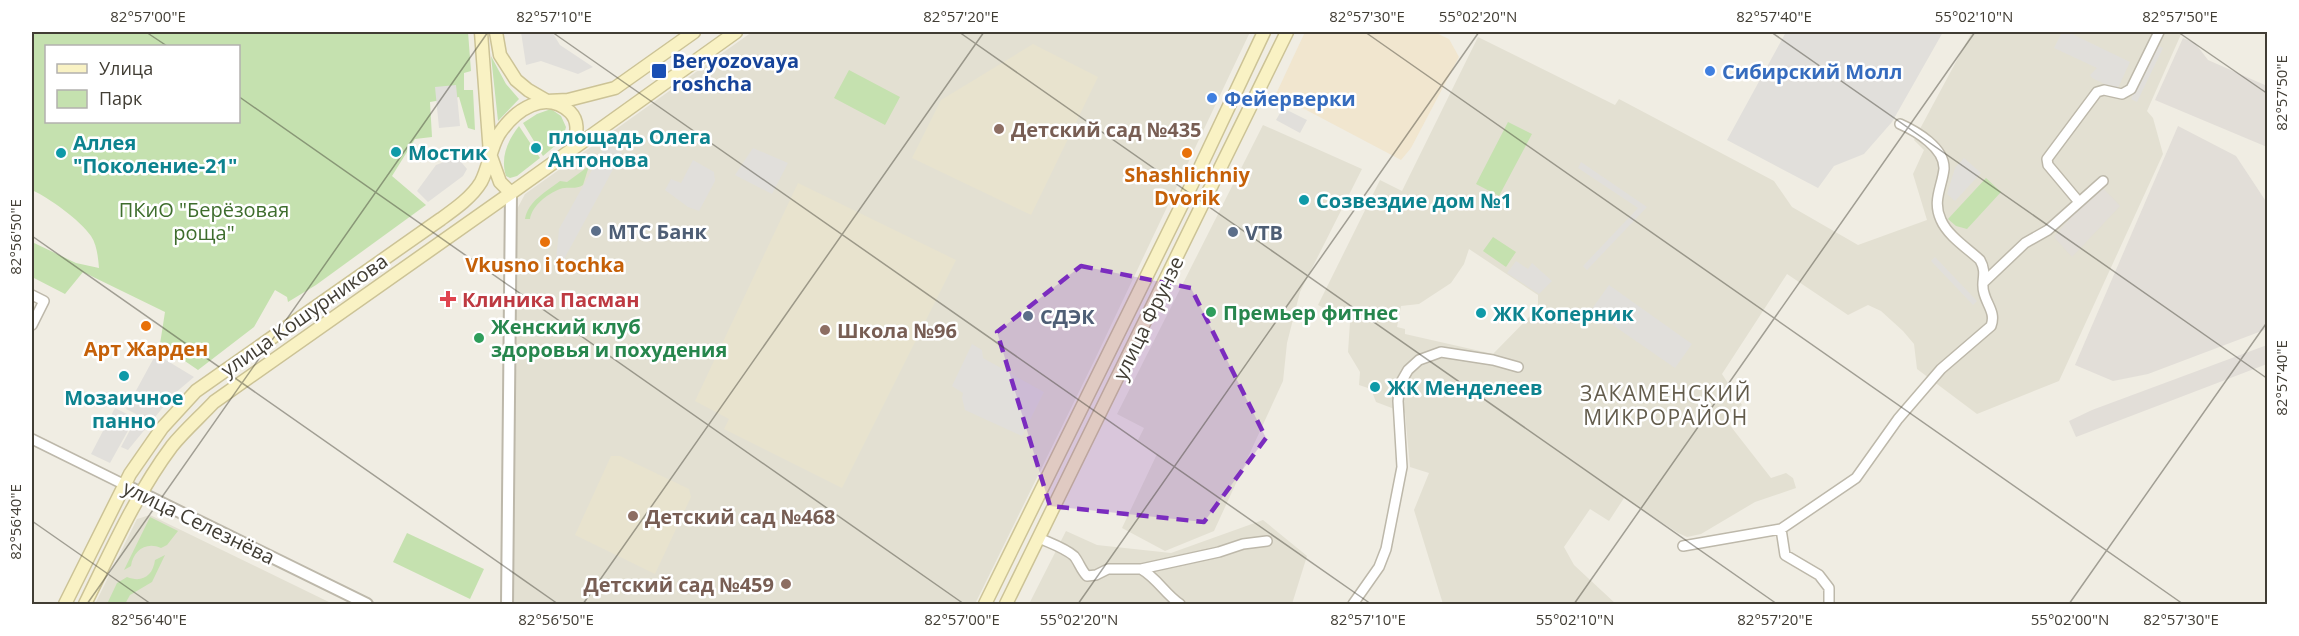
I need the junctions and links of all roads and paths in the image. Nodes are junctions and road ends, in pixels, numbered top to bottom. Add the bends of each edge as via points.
1 (481, 32) edge
2 (496, 32) edge
3 (694, 32) edge
4 (736, 32) edge
5 (1264, 32) edge
6 (1287, 32) edge
7 (2159, 32) edge
8 (547, 101) junction
9 (1900, 124) dead end
10 (574, 147) junction
11 (490, 154) junction
12 (2103, 181) dead end
13 (511, 194) junction
14 (2079, 202) junction
15 (1167, 236) junction
16 (1185, 243) junction
17 (1983, 284) junction
18 (32, 294) edge
19 (1128, 315) junction
20 (1145, 323) junction
21 (32, 326) edge
22 (1518, 367) dead end
23 (32, 439) edge
24 (124, 485) junction
25 (141, 494) junction
26 (1781, 529) junction
27 (1039, 538) junction
28 (1267, 541) dead end
29 (1683, 546) dead end
30 (1141, 568) junction
31 (65, 604) edge
32 (85, 604) edge
33 (367, 604) edge
34 (507, 604) edge
35 (985, 604) edge
36 (1006, 604) edge
37 (1180, 604) edge
38 (1353, 604) edge
39 (1829, 604) edge

1 - 11 main road
2 - 8 main road via 500,55 516,80
3 - 8 main road via 615,88
4 - 10 main road
5 - 15 main road, улица Фрунзе
6 - 16 main road, улица Фрунзе
7 - 14 street via 2131,88 2122,94 2104,90 2092,97 2047,159
8 - 10 main road via 575,117
8 - 11 main road via 529,105 514,116 498,135
9 - 17 street via 1914,130 1943,162 1937,203 1940,219 1980,260
10 - 13 main road
11 - 13 main road via 500,182
11 - 24 main road, улица Кошурникова via 481,181 469,197 196,392 162,428
12 - 14 street
13 - 25 main road, улица Кошурникова via 214,402 173,445
13 - 34 street
14 - 17 street via 2048,230 2025,243
15 - 16 main road
15 - 19 main road, улица Фрунзе
16 - 20 main road, улица Фрунзе
17 - 26 street via 1991,309 1991,326 1941,369 1856,478
18 - 21 street via 44,301
19 - 20 main road
19 - 35 main road, улица Фрунзе
20 - 27 main road, улица Фрунзе
22 - 38 street via 1442,352 1419,360 1408,370 1400,384 1398,400 1402,467 1386,549 1379,567
23 - 24 street, улица Селезнёва
24 - 25 street, улица Селезнёва
24 - 31 main road, улица Кошурникова
25 - 32 main road, улица Кошурникова
25 - 33 street, улица Селезнёва
26 - 29 street
26 - 39 street via 1785,555 1819,575 1829,588
27 - 30 street via 1076,558 1087,576 1108,569
27 - 36 main road, улица Фрунзе
28 - 30 street
30 - 37 street

